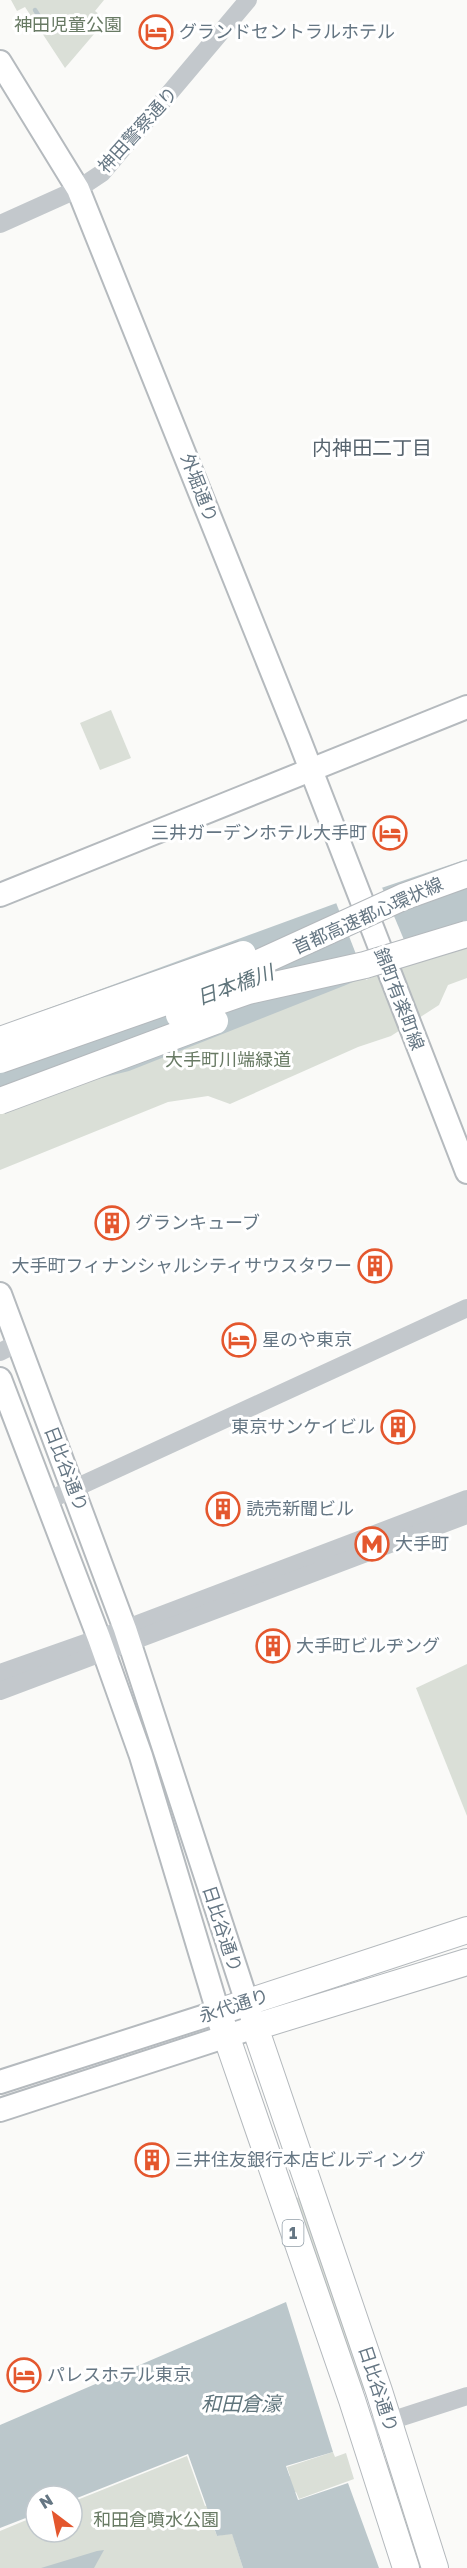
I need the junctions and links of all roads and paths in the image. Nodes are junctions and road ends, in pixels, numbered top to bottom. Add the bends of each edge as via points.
1 (249, 0) edge
2 (0, 62) edge
3 (78, 189) junction
4 (0, 224) edge
5 (467, 707) edge
6 (310, 769) junction
7 (467, 874) edge
8 (0, 895) edge
9 (403, 897) junction
10 (467, 934) edge
11 (388, 967) junction
12 (0, 1040) edge
13 (0, 1060) edge
14 (0, 1078) edge
15 (0, 1101) edge
16 (467, 1172) edge
17 (0, 1294) edge
18 (467, 1308) edge
19 (9, 1348) edge
20 (0, 1379) edge
21 (74, 1489) junction
22 (467, 1499) edge
23 (47, 1501) junction
24 (467, 1515) edge
25 (128, 1636) junction
26 (101, 1645) junction
27 (0, 1673) edge
28 (0, 1691) edge
29 (467, 1930) edge
30 (467, 1962) edge
31 (246, 2002) junction
32 (222, 2024) junction
33 (255, 2027) junction
34 (0, 2082) edge
35 (0, 2110) edge
36 (467, 2396) edge
37 (389, 2421) junction
38 (362, 2430) junction
39 (406, 2568) edge
40 (435, 2568) edge

1 - 3 street, 神田警察通り via 102,173
2 - 3 main road, 外堀通り
3 - 4 street, 神田警察通り
3 - 6 main road, 外堀通り
5 - 6 main road
6 - 8 main road
6 - 11 main road, 錦町有楽町線, bridge
7 - 9 highway, 首都高速都心環状線, bridge
9 - 12 highway, bridge
9 - 13 highway, 首都高速都心環状線, bridge via 197,991
10 - 11 highway, 首都高速都心環状線, bridge
11 - 14 highway, 首都高速都心環状線, bridge via 248,991
11 - 15 highway, bridge
11 - 16 main road, 錦町有楽町線
17 - 19 main road, 日比谷通り
18 - 21 street
19 - 21 main road, 日比谷通り
20 - 23 main road, 日比谷通り
21 - 23 street
21 - 25 main road, 日比谷通り
22 - 25 street
23 - 26 main road, 日比谷通り
24 - 25 street
25 - 26 street
25 - 31 main road, 日比谷通り
26 - 27 street
26 - 28 street
26 - 32 main road, 日比谷通り via 141,1756
29 - 31 highway, 永代通り
30 - 33 highway, 永代通り
31 - 32 highway, 永代通り
31 - 33 main road, 日比谷通り
32 - 33 main road, 永代通り
32 - 34 main road, 永代通り
32 - 35 main road, 永代通り
32 - 38 highway, 日比谷通り / 1
33 - 37 highway, 日比谷通り / 1
36 - 37 street
37 - 38 street
37 - 40 highway, 日比谷通り / 1
38 - 39 highway, 日比谷通り / 1

